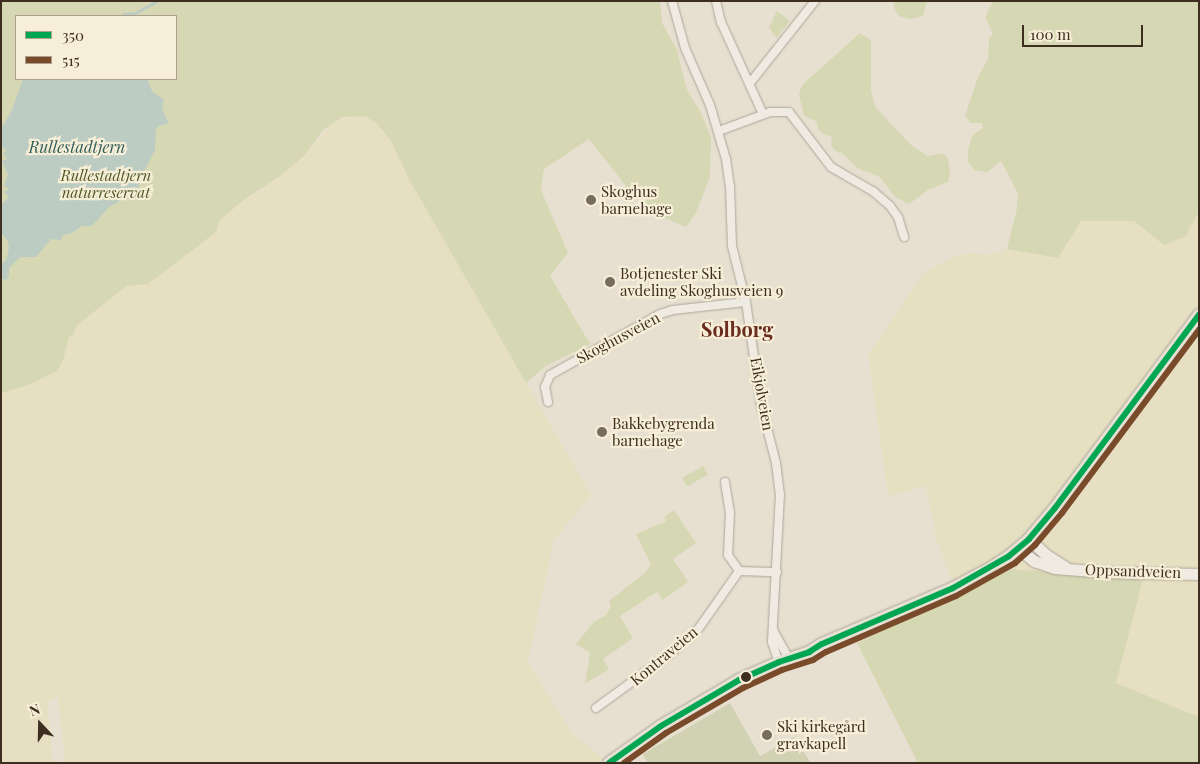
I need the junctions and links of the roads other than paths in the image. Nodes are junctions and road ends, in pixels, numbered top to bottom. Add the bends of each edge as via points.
1 (672, 1) edge
2 (716, 1) edge
3 (816, 1) edge
4 (750, 83) junction
5 (763, 114) junction
6 (719, 131) junction
7 (904, 237) dead end
8 (746, 302) junction
9 (1199, 315) edge
10 (548, 402) dead end
11 (725, 482) dead end
12 (1029, 539) junction
13 (1018, 548) junction
14 (1066, 568) junction
15 (739, 571) junction
16 (777, 572) junction
17 (1199, 574) edge
18 (784, 659) junction
19 (596, 708) dead end
20 (609, 763) edge

1 - 6 street, Eikjolveien via 685,48
2 - 4 street via 721,22
3 - 4 street
4 - 5 street
5 - 6 street
5 - 7 street via 777,110 792,115 831,167 890,206 898,217
6 - 8 street, Eikjolveien via 730,186 732,246
8 - 10 street, Skoghusveien via 660,314 550,375 545,387
8 - 16 street, Eikjolveien via 761,405 780,494
9 - 12 main road
11 - 15 street via 730,512 728,555
12 - 13 main road
12 - 14 main road, Oppsandveien
13 - 14 main road, Oppsandveien via 1039,564
13 - 18 main road via 998,564 967,581 809,652
14 - 17 main road, Oppsandveien
15 - 16 street
15 - 19 street, Kontraveien via 699,628 669,655
16 - 18 street, Eikjolveien via 772,642
18 - 20 main road via 691,707

